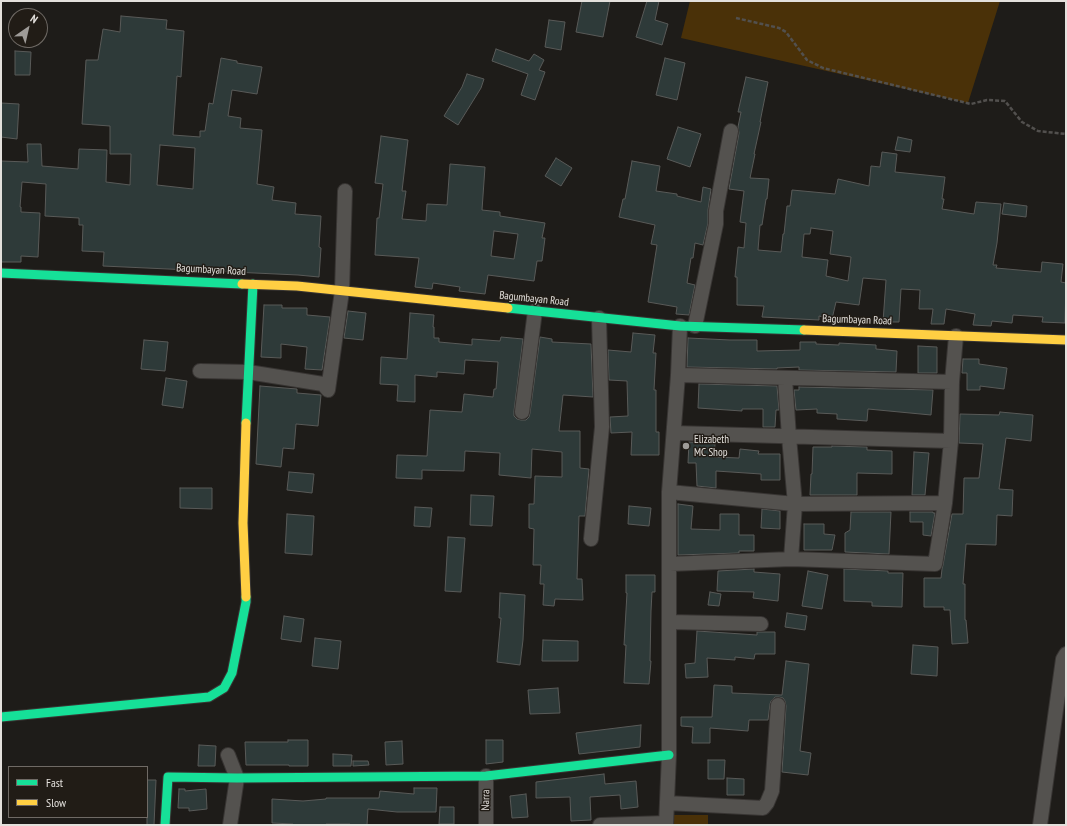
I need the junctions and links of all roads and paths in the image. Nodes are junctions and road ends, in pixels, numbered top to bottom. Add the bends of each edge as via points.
1 (736, 18) dead end
2 (731, 131) dead end
3 (1066, 134) edge
4 (345, 191) dead end
5 (1, 272) edge
6 (253, 284) junction
7 (342, 291) junction
8 (535, 311) junction
9 (599, 318) junction
10 (680, 326) junction
11 (694, 326) junction
12 (956, 336) junction
13 (1066, 340) edge
14 (200, 371) dead end
15 (248, 372) junction
16 (678, 376) junction
17 (785, 378) junction
18 (952, 382) junction
19 (522, 412) dead end
20 (674, 433) junction
21 (789, 437) junction
22 (951, 441) junction
23 (669, 492) junction
24 (945, 503) junction
25 (795, 504) junction
26 (591, 539) dead end
27 (791, 560) junction
28 (670, 564) junction
29 (670, 622) junction
30 (761, 624) dead end
31 (1066, 654) edge
32 (778, 705) dead end
33 (1, 717) edge
34 (228, 755) dead end
35 (669, 755) junction
36 (486, 776) junction
37 (236, 778) junction
38 (666, 803) junction
39 (666, 824) edge
40 (165, 825) edge
41 (230, 825) edge
42 (486, 825) edge
43 (600, 825) edge
44 (1040, 825) edge

1 - 3 path via 786,32 807,60 822,68 971,104 987,100 1005,101 1022,122 1038,131
2 - 11 street via 716,211 716,224
4 - 7 street
5 - 6 street, Bagumbayan Road
6 - 7 street, Bagumbayan Road
6 - 15 street
7 - 8 street, Bagumbayan Road
7 - 15 street via 328,390 323,384
8 - 9 street, Bagumbayan Road
8 - 19 street
9 - 10 street, Bagumbayan Road
9 - 26 street via 602,427
10 - 11 street, Bagumbayan Road
10 - 16 street
11 - 12 street, Bagumbayan Road
12 - 13 street, Bagumbayan Road
12 - 18 street
14 - 15 street
15 - 33 street via 243,522 246,602 232,672 224,688 210,697
16 - 17 street
16 - 20 street
17 - 18 street
17 - 21 street
18 - 22 street
20 - 21 street
20 - 23 street
21 - 22 street
21 - 25 street
22 - 24 street
23 - 25 street
23 - 28 street
24 - 25 street
24 - 27 street via 935,564
25 - 27 street
27 - 28 street
28 - 29 street
29 - 30 street
29 - 35 street
31 - 44 street via 1063,659
32 - 38 street via 772,791 763,808
34 - 37 street
35 - 36 street
35 - 38 street
36 - 37 street
36 - 42 street, Narra
37 - 40 street via 168,777
37 - 41 street
38 - 39 street
39 - 43 street

